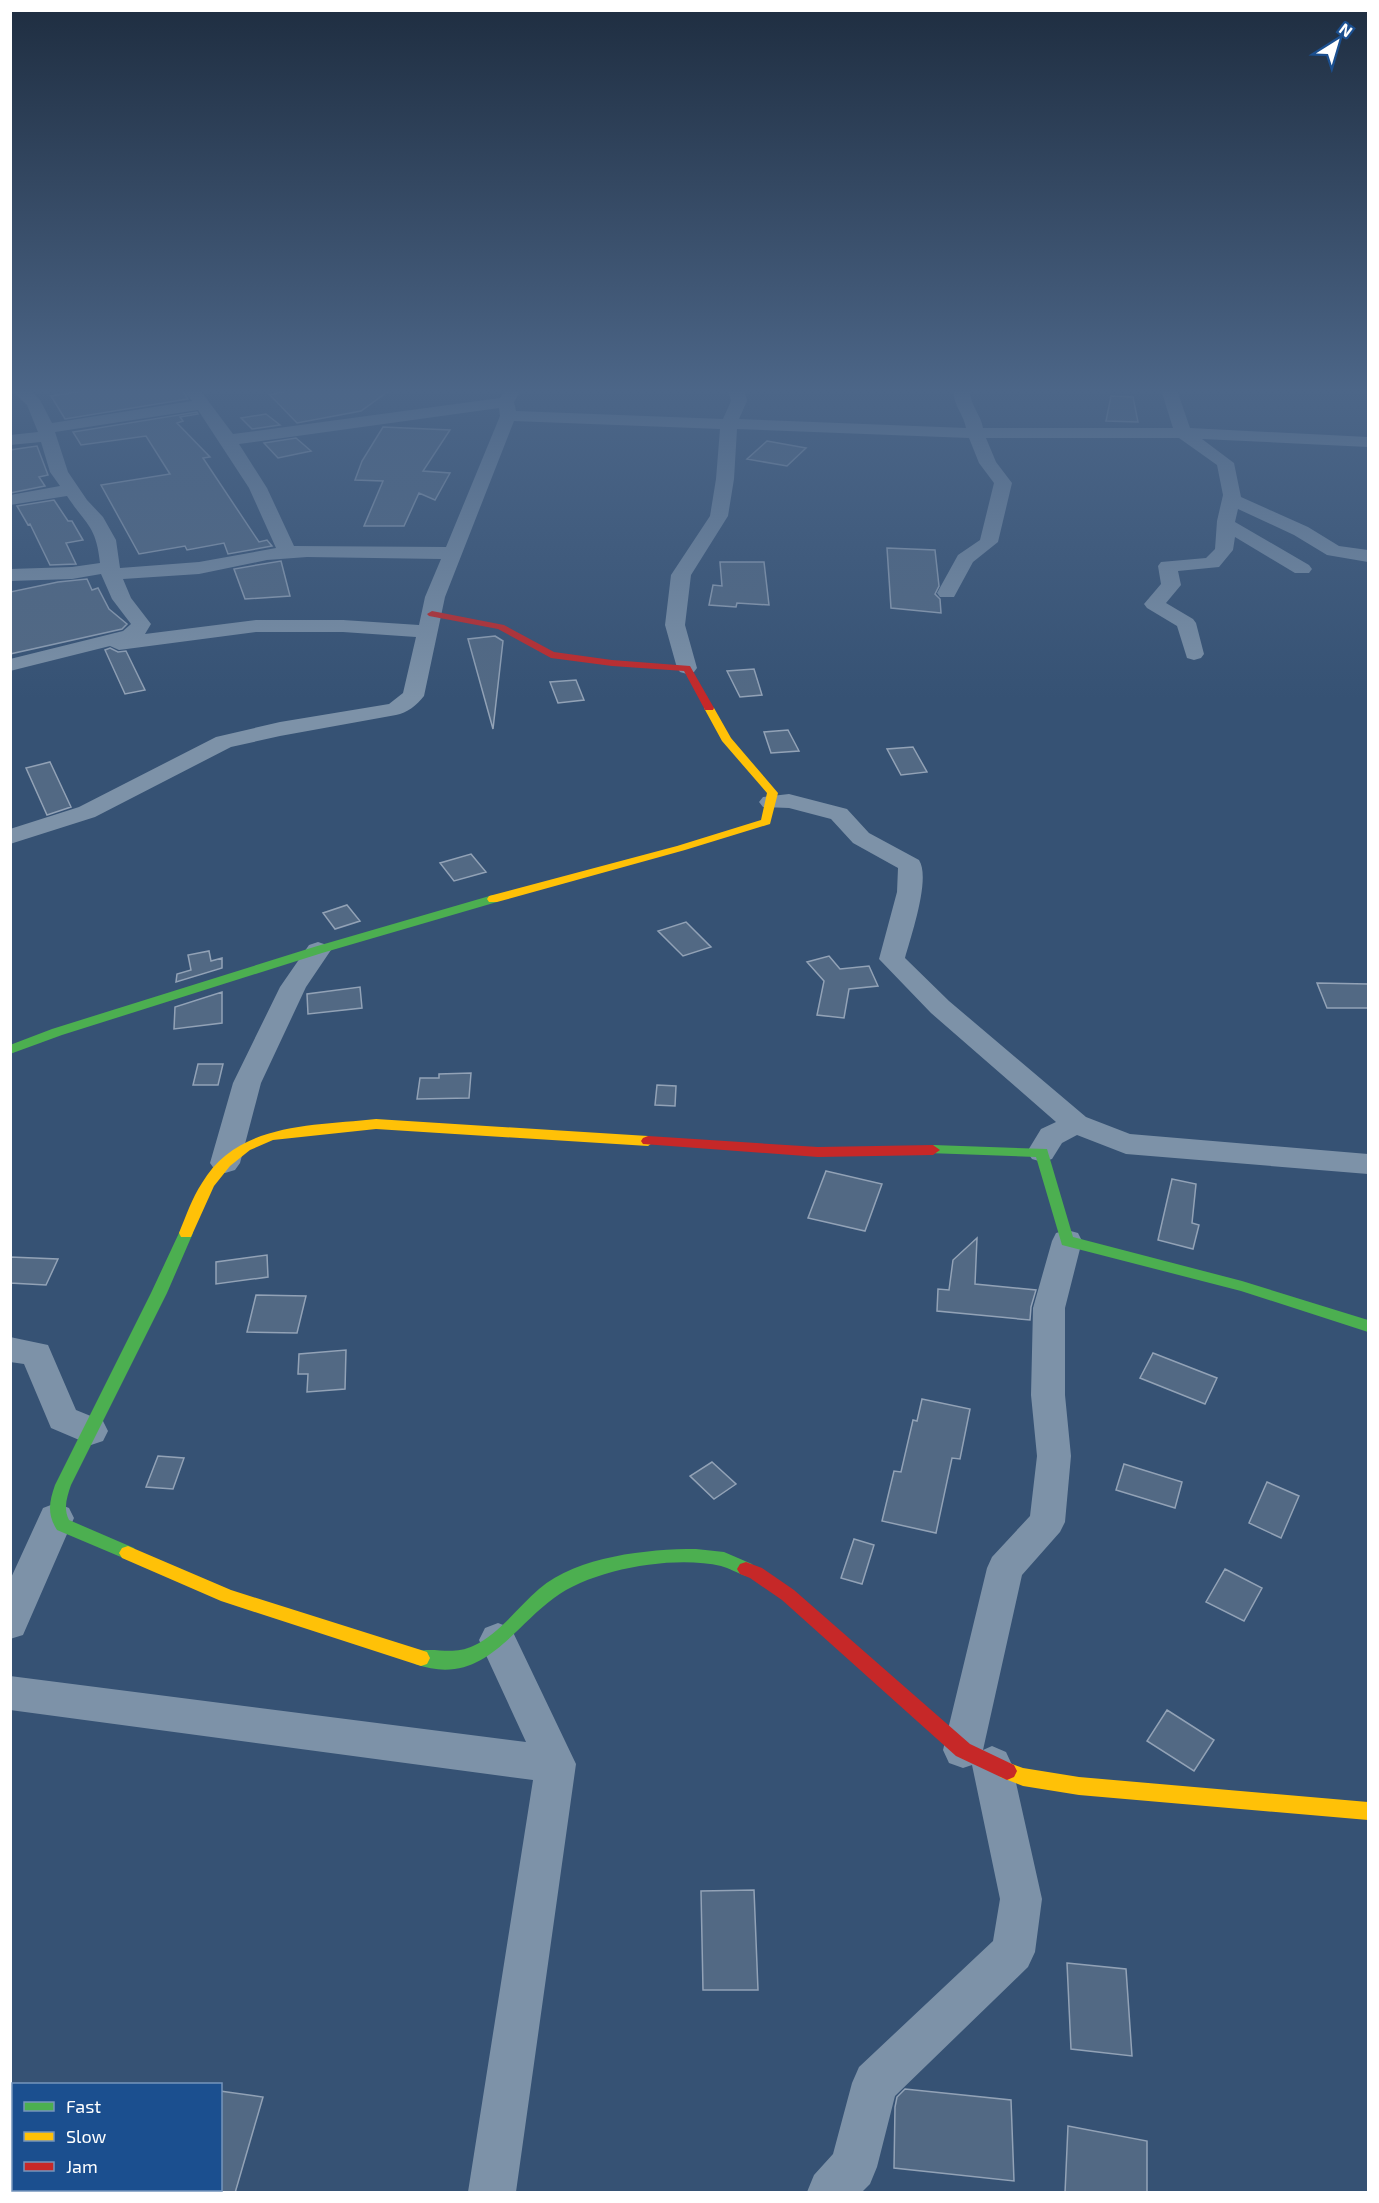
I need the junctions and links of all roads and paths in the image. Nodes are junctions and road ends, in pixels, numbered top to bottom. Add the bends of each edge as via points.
1 (53, 493) edge
2 (72, 493) edge
3 (261, 493) edge
4 (475, 493) edge
5 (723, 493) edge
6 (1001, 493) edge
7 (1231, 493) edge
8 (1231, 499) junction
9 (10, 500) edge
10 (1227, 525) junction
11 (288, 552) junction
12 (452, 554) junction
13 (1368, 556) edge
14 (1302, 569) dead end
15 (111, 571) junction
16 (10, 575) edge
17 (948, 593) dead end
18 (430, 623) junction
19 (78, 648) junction
20 (1194, 654) dead end
21 (10, 665) edge
22 (687, 668) junction
23 (771, 802) junction
24 (11, 835) edge
25 (318, 950) junction
26 (10, 1050) edge
27 (1076, 1124) junction
28 (1042, 1152) junction
29 (225, 1163) junction
30 (1368, 1164) edge
31 (1067, 1240) junction
32 (1368, 1326) edge
33 (10, 1349) edge
34 (91, 1431) junction
35 (56, 1518) junction
36 (10, 1623) edge
37 (498, 1640) junction
38 (10, 1693) edge
39 (977, 1757) junction
40 (555, 1764) junction
41 (1368, 1810) edge
42 (849, 2184) edge
43 (492, 2193) edge

1 - 9 street
2 - 15 street via 97,521 107,540
3 - 11 street
4 - 12 street
5 - 22 street via 719,516 681,575 675,625
6 - 17 street via 989,542 966,559
7 - 8 street
8 - 10 street
8 - 13 street via 1334,551
10 - 14 street
10 - 20 street via 1224,550 1212,563 1168,566 1171,585 1154,604 1186,623
11 - 12 street
11 - 15 street via 199,568
12 - 18 street via 435,597
15 - 16 street
15 - 19 street via 122,599 141,624 130,635
18 - 19 street via 256,626
18 - 22 street via 501,627 552,655
18 - 24 street via 413,696 396,709 224,742 87,812
19 - 21 street
22 - 23 street via 726,739 773,794
23 - 25 street via 766,822
23 - 27 street via 789,801 839,814 861,838 910,865 909,892 892,959 940,1007
25 - 26 street
25 - 29 street via 293,987 247,1083
27 - 28 street via 1051,1136
27 - 30 street via 1126,1144
28 - 29 street via 818,1152 376,1124 271,1136
28 - 31 street
29 - 34 street via 208,1184
31 - 32 street via 1242,1286
31 - 39 street via 1049,1308 1048,1395 1054,1456 1047,1522 1005,1568
33 - 34 street via 36,1354 63,1419
34 - 35 street via 63,1485
35 - 36 street
35 - 37 street via 63,1525 227,1596 419,1658 453,1660 479,1653
37 - 39 street via 549,1592 585,1573 677,1556 718,1558 756,1573 788,1595
37 - 40 street
38 - 40 street
39 - 41 street via 1023,1777 1079,1786
39 - 42 street via 1021,1899 1013,1952 875,2083
40 - 43 street

